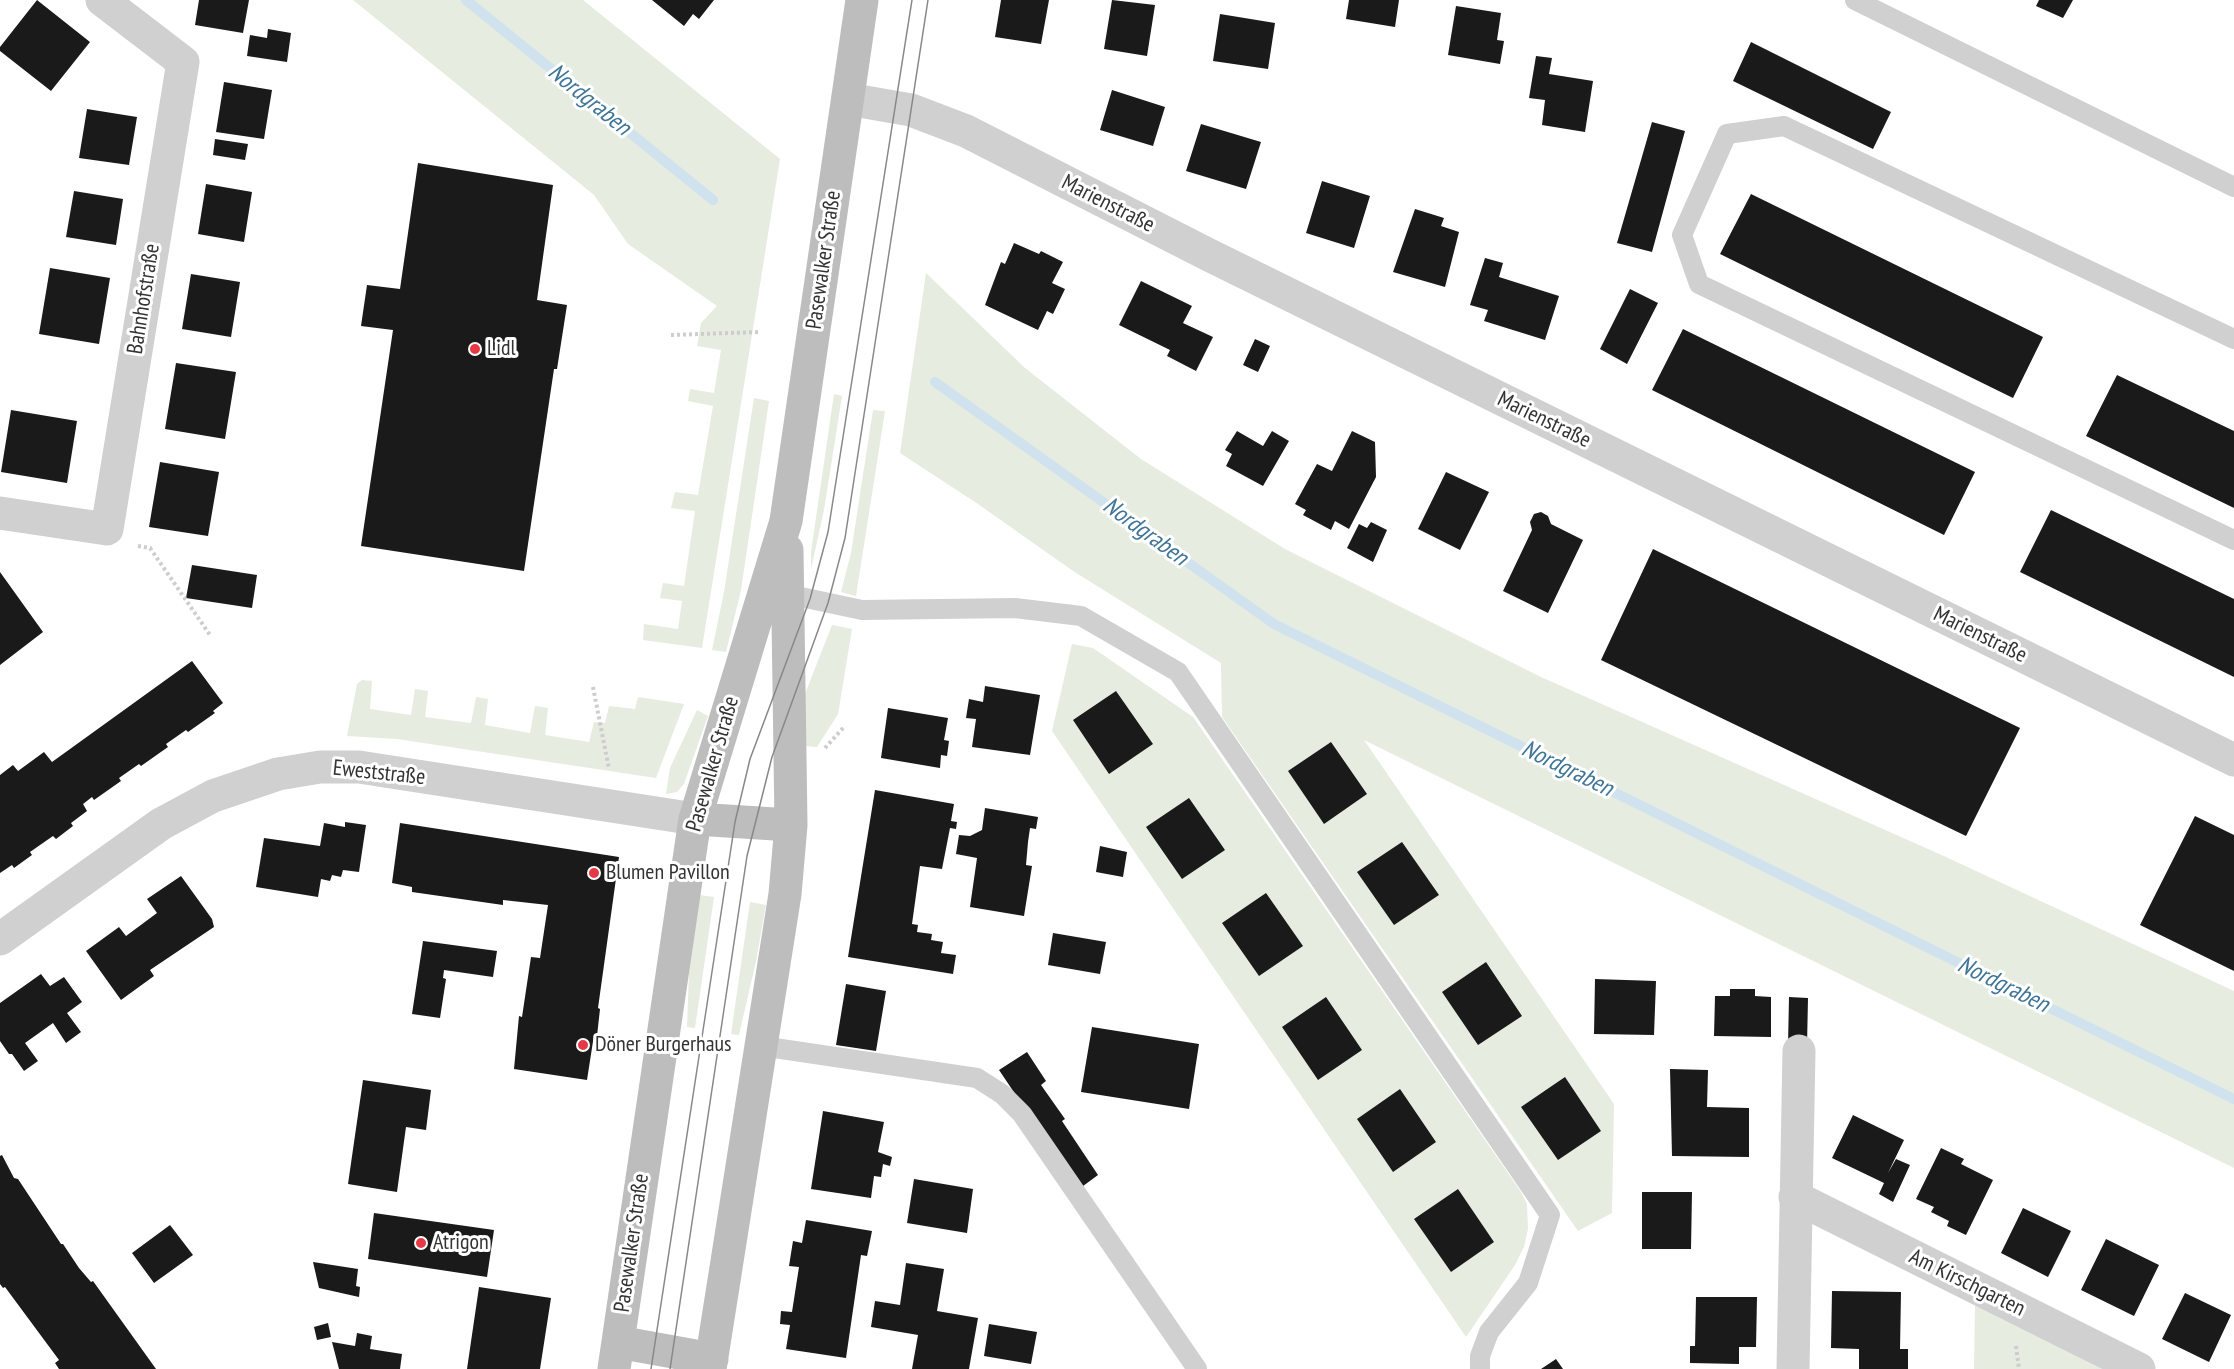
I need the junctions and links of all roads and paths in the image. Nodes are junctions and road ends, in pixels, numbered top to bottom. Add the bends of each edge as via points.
1 (102, 0) edge
2 (862, 0) edge
3 (1854, 0) edge
4 (848, 99) junction
5 (2234, 187) edge
6 (759, 332) dead end
7 (671, 335) dead end
8 (2234, 339) edge
9 (0, 513) edge
10 (786, 521) junction
11 (107, 529) junction
12 (2234, 540) edge
13 (787, 594) junction
14 (210, 635) dead end
15 (593, 687) dead end
16 (844, 728) dead end
17 (836, 736) dead end
18 (2234, 760) edge
19 (610, 776) dead end
20 (695, 819) junction
21 (791, 825) junction
22 (0, 939) edge
23 (761, 1046) junction
24 (1798, 1051) dead end
25 (1795, 1197) junction
26 (616, 1355) edge
27 (711, 1364) edge
28 (1197, 1369) edge
29 (1480, 1369) edge
30 (1793, 1369) edge
31 (2139, 1369) edge

1 - 11 street, Bahnhofstraße via 183,62
2 - 4 main road, Pasewalker Straße
3 - 5 lane
4 - 10 main road, Pasewalker Straße
4 - 18 street, Marienstraße via 911,110 966,132
6 - 7 path
8 - 12 lane via 1784,126 1727,134 1682,235 1699,284
9 - 11 street
10 - 13 main road, Pasewalker Straße
10 - 20 main road, Pasewalker Straße
11 - 14 path via 109,539 150,548
13 - 21 main road, Pasewalker Straße
13 - 29 lane via 862,610 1016,609 1081,616 1178,672 1550,1215 1528,1283 1489,1332 1480,1356
15 - 19 path
16 - 17 path
20 - 21 main road
20 - 22 street, Eweststraße via 360,767 320,767 278,774 213,796 161,824
20 - 26 main road, Pasewalker Straße
21 - 23 main road, Pasewalker Straße via 785,894
23 - 27 main road, Pasewalker Straße
23 - 28 lane via 977,1078 1002,1094 1022,1114
24 - 25 street
25 - 30 street
25 - 31 street, Am Kirschgarten
26 - 27 main road

